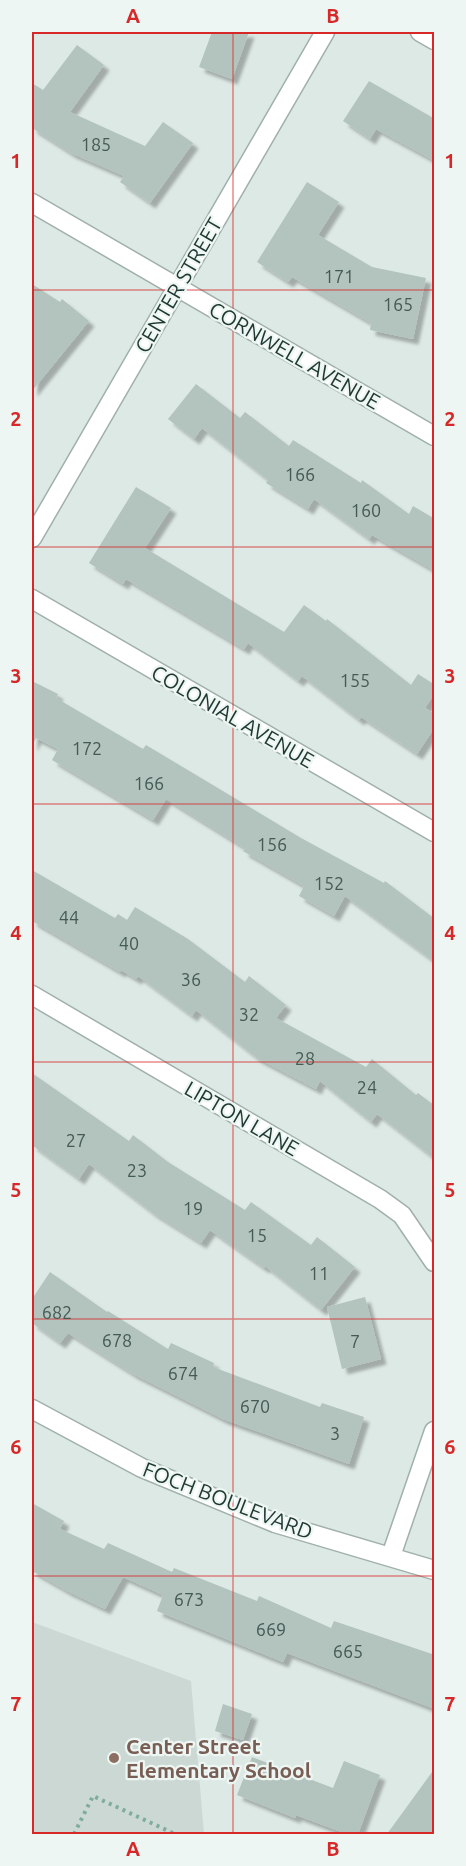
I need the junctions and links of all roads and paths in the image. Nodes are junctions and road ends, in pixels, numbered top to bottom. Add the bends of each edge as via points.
1 (325, 32) edge
2 (420, 32) edge
3 (435, 40) edge
4 (32, 203) edge
5 (177, 287) junction
6 (435, 436) edge
7 (32, 538) edge
8 (32, 599) edge
9 (435, 832) edge
10 (32, 995) edge
11 (435, 1262) edge
12 (32, 1409) edge
13 (435, 1431) edge
14 (391, 1556) junction
15 (435, 1570) edge
16 (74, 1834) edge
17 (175, 1834) edge

1 - 5 street, CENTER STREET
2 - 3 street
4 - 5 street, CORNWELL AVENUE
5 - 6 street, CORNWELL AVENUE
5 - 7 street, CENTER STREET
8 - 9 street, COLONIAL AVENUE
10 - 11 street, LIPTON LANE via 380,1198 402,1215
12 - 14 street, FOCH BOULEVARD via 142,1468 275,1522
13 - 14 street
14 - 15 street, FOCH BOULEVARD
16 - 17 path via 93,1796

